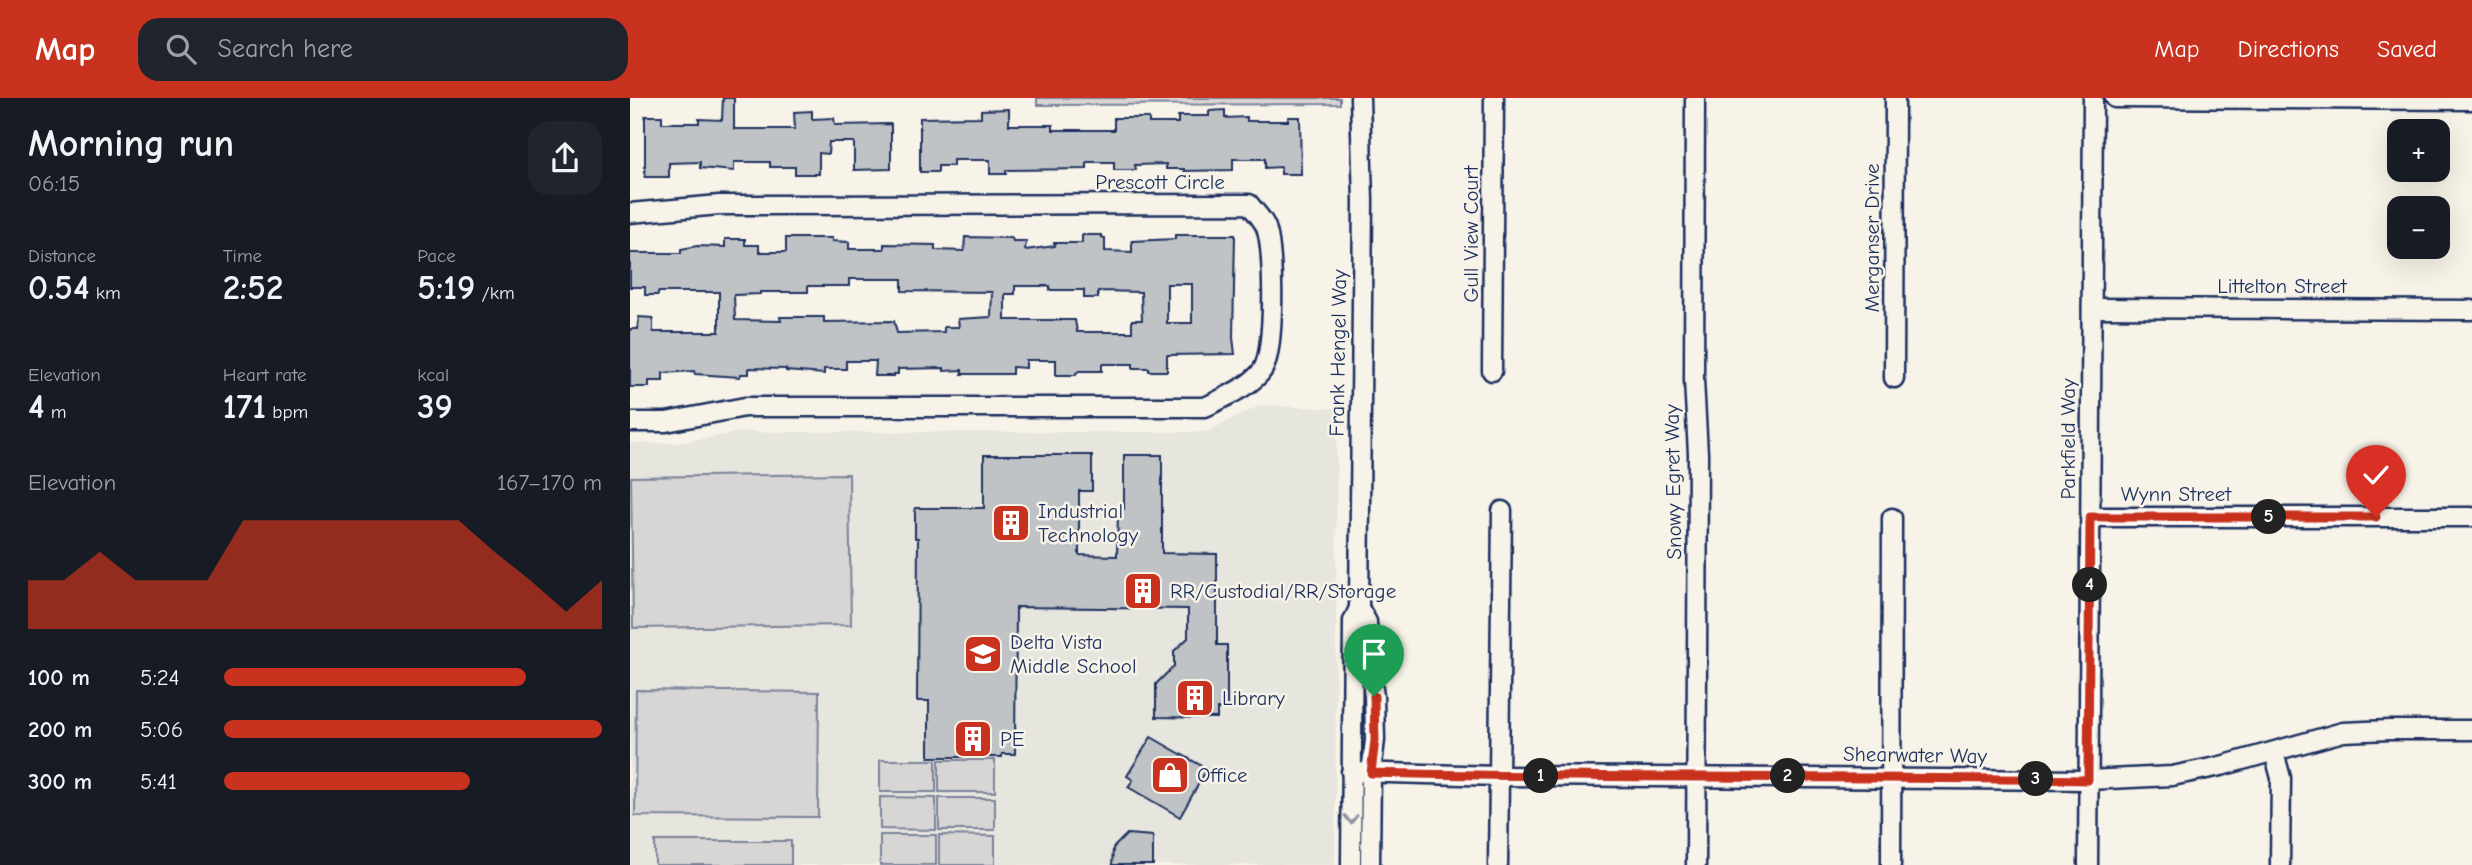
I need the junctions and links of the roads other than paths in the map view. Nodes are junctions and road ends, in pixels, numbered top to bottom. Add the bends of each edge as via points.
1 (1360, 98) edge
2 (1494, 98) edge
3 (1695, 98) edge
4 (1895, 98) edge
5 (2093, 98) edge
6 (2115, 98) edge
7 (2472, 100) edge
8 (630, 213) edge
9 (2092, 308) junction
10 (2472, 310) edge
11 (1492, 371) dead end
12 (1894, 378) dead end
13 (630, 422) edge
14 (1502, 511) dead end
15 (2090, 517) junction
16 (2472, 517) edge
17 (1892, 518) dead end
18 (1359, 608) junction
19 (2472, 730) edge
20 (2274, 752) junction
21 (1351, 772) junction
22 (1371, 773) junction
23 (1697, 775) junction
24 (1499, 776) junction
25 (1891, 777) junction
26 (2088, 780) junction
27 (1351, 865) edge
28 (1370, 865) edge
29 (1498, 865) edge
30 (1696, 865) edge
31 (1891, 865) edge
32 (2088, 865) edge
33 (2280, 865) edge

1 - 18 street, Frank Hengel Way
2 - 11 street, Gull View Court
3 - 23 street, Snowy Egret Way
4 - 12 street, Merganser Drive
5 - 9 street, Parkfield Way
6 - 7 street
8 - 13 street, Prescott Circle via 719,205 1249,204 1267,228 1271,250 1271,337 1264,369 1237,391 1205,407 746,407 666,422
9 - 10 street, Littelton Street
9 - 15 street, Parkfield Way
14 - 24 street
15 - 16 street, Wynn Street
15 - 26 street, Parkfield Way
17 - 25 street
18 - 21 street, Frank Hengel Way via 1353,621
18 - 22 street, Frank Hengel Way via 1367,622 1374,696
19 - 20 street, Shearwater Way via 2343,732
20 - 26 street, Shearwater Way via 2172,776
20 - 33 street via 2281,778
21 - 22 street, Shearwater Way
21 -> 27 street, Frank Hengel Way
22 - 24 street, Shearwater Way
22 - 28 street, Frank Hengel Way
23 - 24 street, Shearwater Way
23 - 25 street, Shearwater Way
23 - 30 street, Snowy Egret Way
24 - 29 street
25 - 26 street, Shearwater Way
25 - 31 street
26 - 32 street, Parkfield Way

